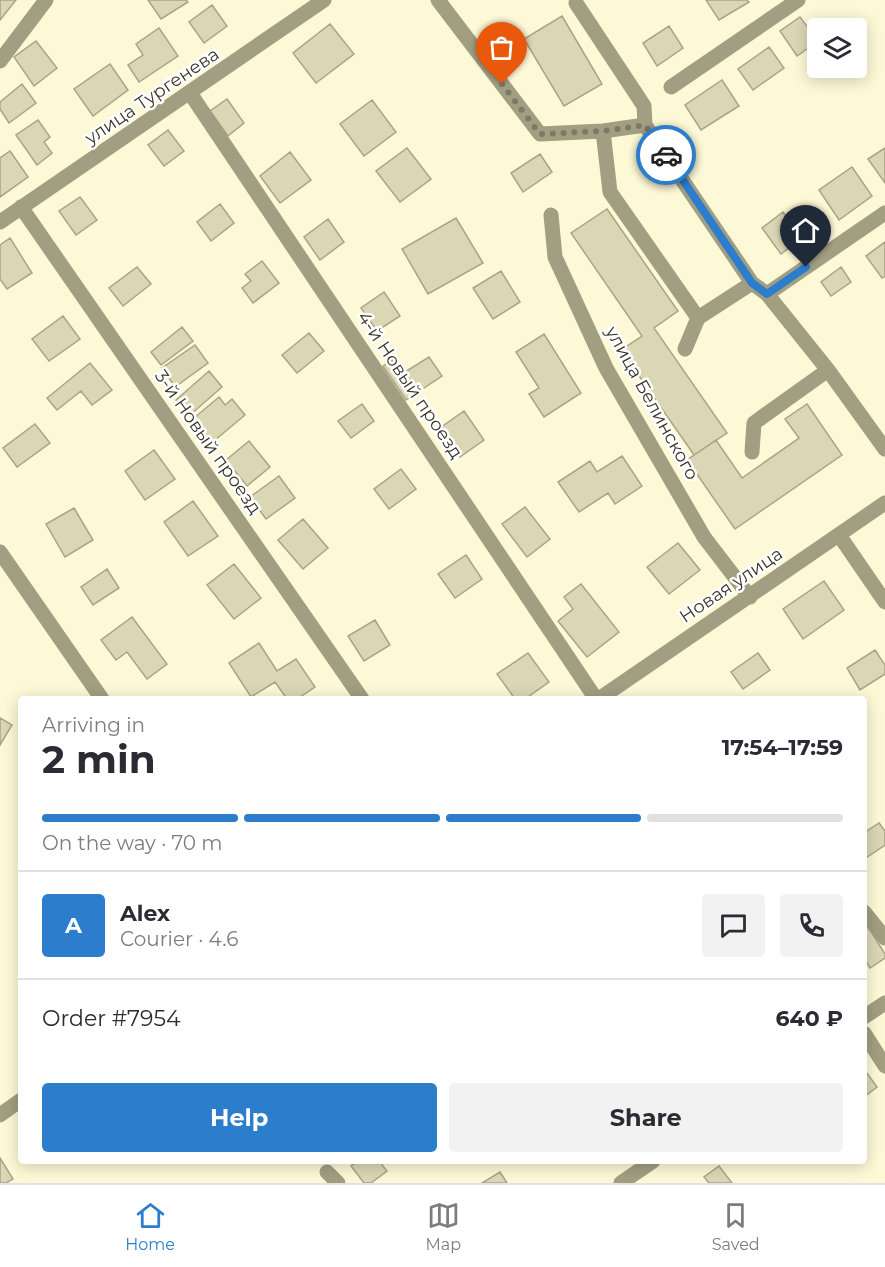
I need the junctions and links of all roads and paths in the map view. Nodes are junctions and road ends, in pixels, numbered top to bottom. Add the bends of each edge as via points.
1 (46, 0) edge
2 (324, 0) edge
3 (438, 0) edge
4 (798, 0) edge
5 (576, 3) dead end
6 (0, 61) edge
7 (671, 87) dead end
8 (190, 93) junction
9 (645, 125) junction
10 (603, 131) junction
11 (21, 207) junction
12 (885, 213) edge
13 (550, 215) dead end
14 (0, 222) edge
15 (752, 283) junction
16 (767, 294) junction
17 (698, 318) junction
18 (685, 349) dead end
19 (828, 369) junction
20 (885, 449) edge
21 (752, 452) dead end
22 (885, 503) edge
23 (839, 535) junction
24 (0, 552) edge
25 (750, 597) junction
26 (885, 602) edge
27 (100, 696) edge
28 (360, 696) edge
29 (595, 696) edge
30 (602, 696) edge
31 (867, 916) edge
32 (885, 938) edge
33 (885, 1003) edge
34 (867, 1015) edge
35 (867, 1038) edge
36 (885, 1066) edge
37 (18, 1102) edge
38 (0, 1115) edge
39 (649, 1164) edge
40 (621, 1183) edge

1 - 6 street
2 - 8 street, улица Тургенева
3 - 10 street via 540,134
4 - 7 street
5 - 9 street via 644,106
8 - 11 street, улица Тургенева
8 - 29 street, 4-й Новый проезд
9 - 10 street
9 - 15 street
10 - 17 street via 610,192
11 - 14 street, улица Тургенева
11 - 28 street, 3-й Новый проезд
12 - 16 street
13 - 25 street, улица Белинского via 555,257 606,368 705,537
15 - 16 street
15 - 17 street
16 - 19 street
17 - 18 street
19 - 20 street
19 - 21 street via 754,423
22 - 23 street, Новая улица
23 - 25 street, Новая улица
23 - 26 street
24 - 27 street
25 - 30 street, Новая улица
31 - 32 street
33 - 34 street
35 - 36 street
37 - 38 street
39 - 40 street

